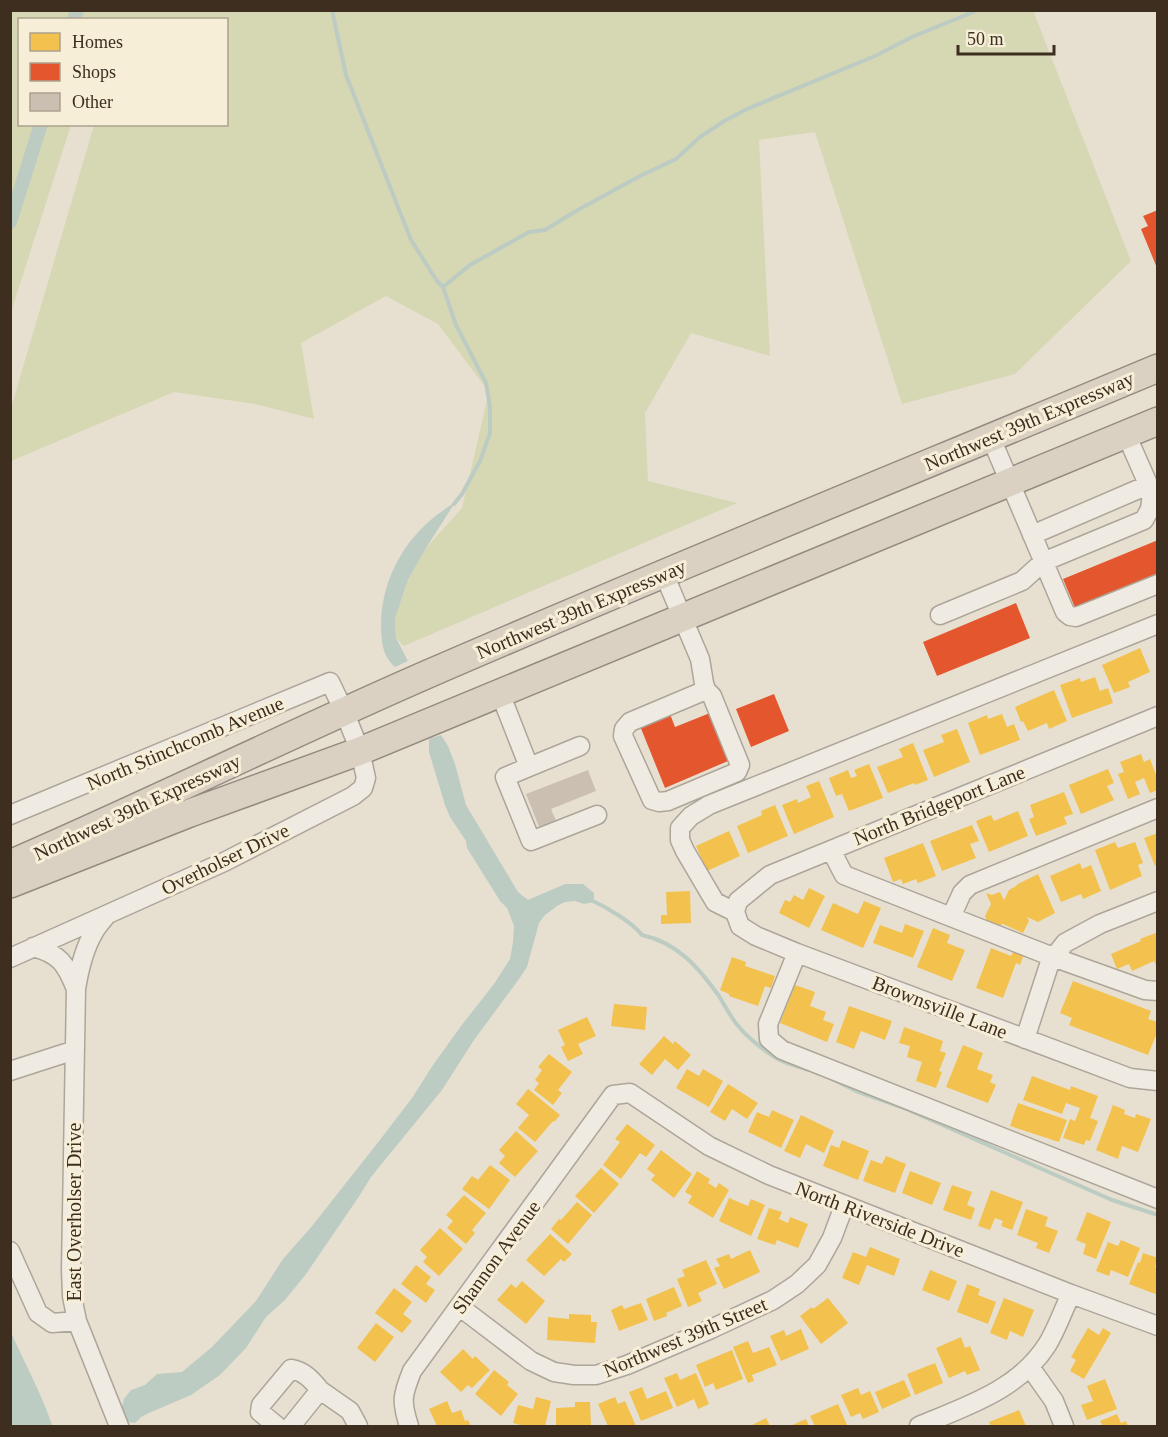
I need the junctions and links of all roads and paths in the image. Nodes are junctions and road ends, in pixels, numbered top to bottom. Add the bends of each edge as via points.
1 (1158, 368) edge
2 (1158, 421) edge
3 (1126, 434) junction
4 (990, 438) junction
5 (1009, 482) junction
6 (1148, 485) junction
7 (1154, 511) edge
8 (1032, 535) junction
9 (1044, 562) junction
10 (664, 574) junction
11 (1158, 584) edge
12 (940, 615) dead end
13 (683, 618) junction
14 (1158, 624) edge
15 (706, 690) junction
16 (500, 693) junction
17 (344, 711) junction
18 (1158, 716) edge
19 (580, 746) dead end
20 (360, 751) junction
21 (529, 767) junction
22 (1158, 808) edge
23 (10, 815) edge
24 (597, 815) dead end
25 (831, 850) junction
26 (10, 864) edge
27 (10, 884) edge
28 (1158, 901) edge
29 (735, 912) junction
30 (107, 915) junction
31 (951, 917) junction
32 (33, 947) junction
33 (797, 953) junction
34 (1053, 957) junction
35 (10, 958) edge
36 (76, 988) junction
37 (1158, 991) edge
38 (1025, 1039) junction
39 (75, 1050) junction
40 (10, 1071) edge
41 (1158, 1081) edge
42 (613, 1095) joint
43 (1158, 1199) edge
44 (844, 1206) junction
45 (10, 1251) edge
46 (1071, 1294) junction
47 (460, 1307) junction
48 (77, 1321) junction
49 (1158, 1326) edge
50 (1030, 1367) junction
51 (320, 1390) junction
52 (119, 1426) edge
53 (277, 1426) edge
54 (291, 1426) edge
55 (358, 1426) edge
56 (409, 1426) edge
57 (919, 1426) edge
58 (1064, 1426) edge

1 - 4 highway, Northwest 39th Expressway
2 - 3 highway, Northwest 39th Expressway
3 - 5 highway, Northwest 39th Expressway
3 - 6 street
4 - 5 street
4 - 10 highway, Northwest 39th Expressway
5 - 8 street
5 - 13 highway, Northwest 39th Expressway
6 - 7 street
6 - 8 street
7 - 9 street via 1144,520
8 - 9 street
9 - 11 street via 1065,612 1074,617
9 - 12 street via 1022,581
10 - 13 street
10 - 17 highway, Northwest 39th Expressway
13 - 15 street via 700,658
13 - 16 highway, Northwest 39th Expressway
14 - 29 street, Brownsville Lane via 691,816 680,828 685,851 715,902
15 - 15 street via 630,722 624,729 623,736 652,800 668,801 737,772 740,765
16 - 20 highway, Northwest 39th Expressway
16 - 21 street
17 - 20 street, Overholser Drive
17 - 23 street, North Stinchcomb Avenue via 330,682
17 - 26 highway, Northwest 39th Expressway
18 - 25 street, North Bridgeport Lane
19 - 21 street
20 - 27 highway, Northwest 39th Expressway
20 - 30 street, Overholser Drive via 366,778 363,788 353,796 224,862
21 - 24 street via 505,777 531,841
22 - 31 street via 970,885
25 - 29 street, North Bridgeport Lane via 770,875 738,901
25 - 31 street via 844,875
28 - 34 street via 1100,924 1065,943
29 - 33 street, Brownsville Lane via 740,926
30 - 32 street, Overholser Drive
30 - 36 street, East Overholser Drive via 87,947
31 - 34 street
32 - 35 street, Overholser Drive
32 - 36 street, East Overholser Drive via 62,962
33 - 38 street, Brownsville Lane
33 - 43 street via 768,1024 769,1039 782,1050
34 - 37 street via 1144,990
34 - 38 street
36 - 39 street, East Overholser Drive
38 - 41 street, Brownsville Lane via 1130,1078
39 - 40 street
39 - 48 street, East Overholser Drive via 71,1270
42 - 44 street, North Riverside Drive via 630,1093 709,1146
42 - 47 street, Shannon Avenue
44 - 46 street, North Riverside Drive
44 - 47 street, Northwest 39th Street via 817,1265 797,1284 721,1324 596,1375 554,1372 531,1361
45 - 48 street via 38,1314 52,1323
46 - 49 street, North Riverside Drive
46 - 50 street via 1048,1344
47 - 56 street, Shannon Avenue via 412,1371 403,1392
48 - 52 street, East Overholser Drive
50 - 57 street via 994,1394
50 - 58 street via 1054,1401
51 - 53 street via 311,1379 291,1369 261,1405 260,1412
51 - 54 street
51 - 55 street via 350,1411

